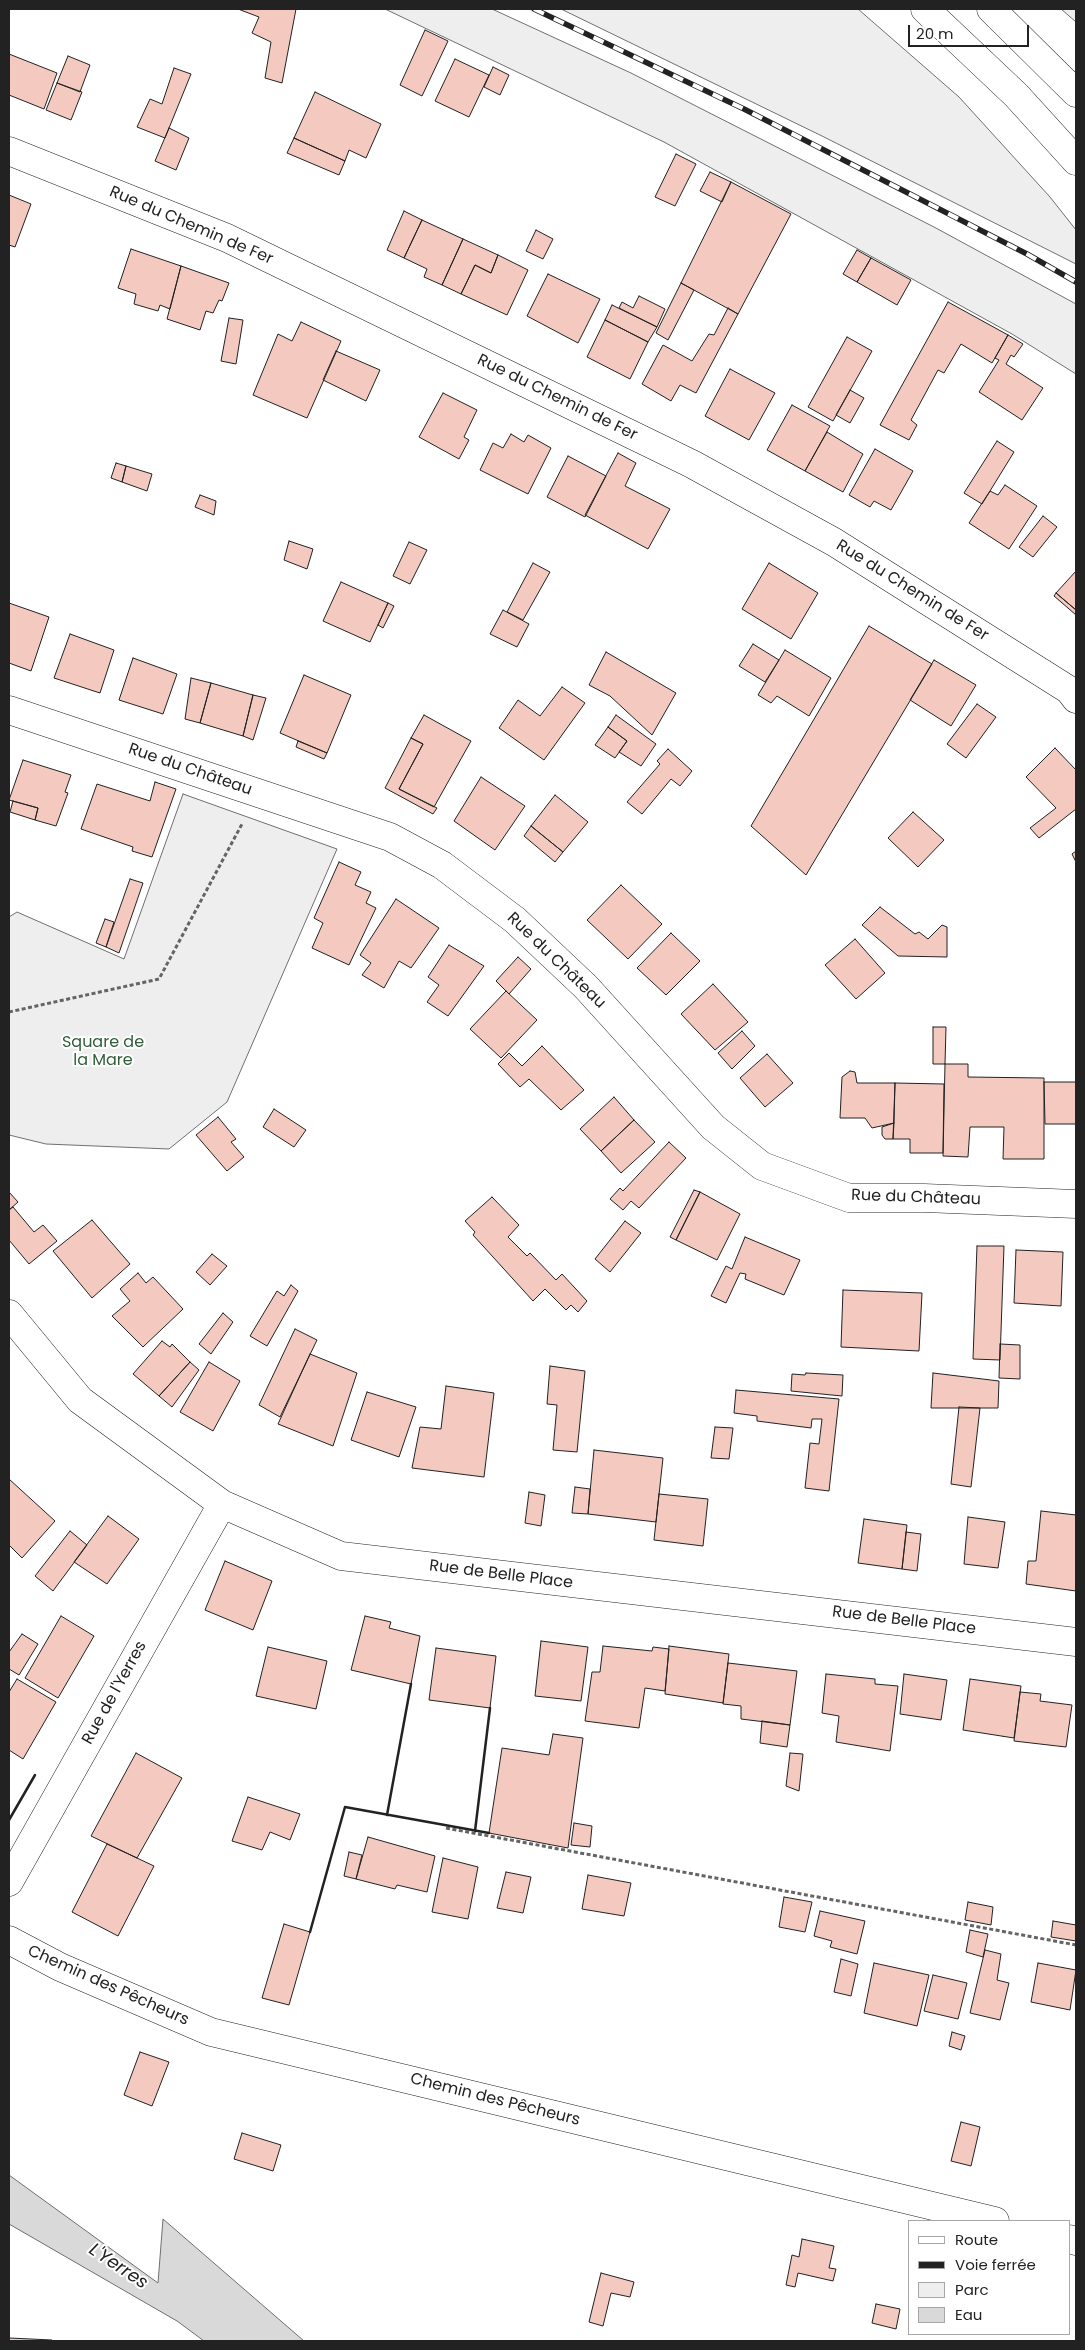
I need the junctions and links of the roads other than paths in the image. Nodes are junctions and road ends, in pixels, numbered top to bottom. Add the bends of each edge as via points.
1 (925, 9) edge
2 (992, 9) edge
3 (1076, 93) edge
4 (9, 151) edge
5 (1076, 161) edge
6 (1076, 699) edge
7 (9, 710) edge
8 (1076, 1204) edge
9 (9, 1314) edge
10 (222, 1504) junction
11 (1076, 1642) edge
12 (9, 1882) edge
13 (9, 1940) edge
14 (991, 2220) edge

1 - 5 main road via 1016,95
2 - 3 main road
4 - 6 main road, Rue du Chemin de Fer via 227,238 692,464 834,542 1069,690
7 - 8 main road, Rue du Château via 390,837 442,865 515,920 586,987 713,1127 762,1166 848,1198
9 - 10 main road, Rue de Belle Place via 80,1400
10 - 11 main road, Rue de Belle Place via 341,1556
10 - 12 main road, Rue de l'Yerres
13 - 14 main road, Chemin des Pêcheurs via 60,1967 210,2032

